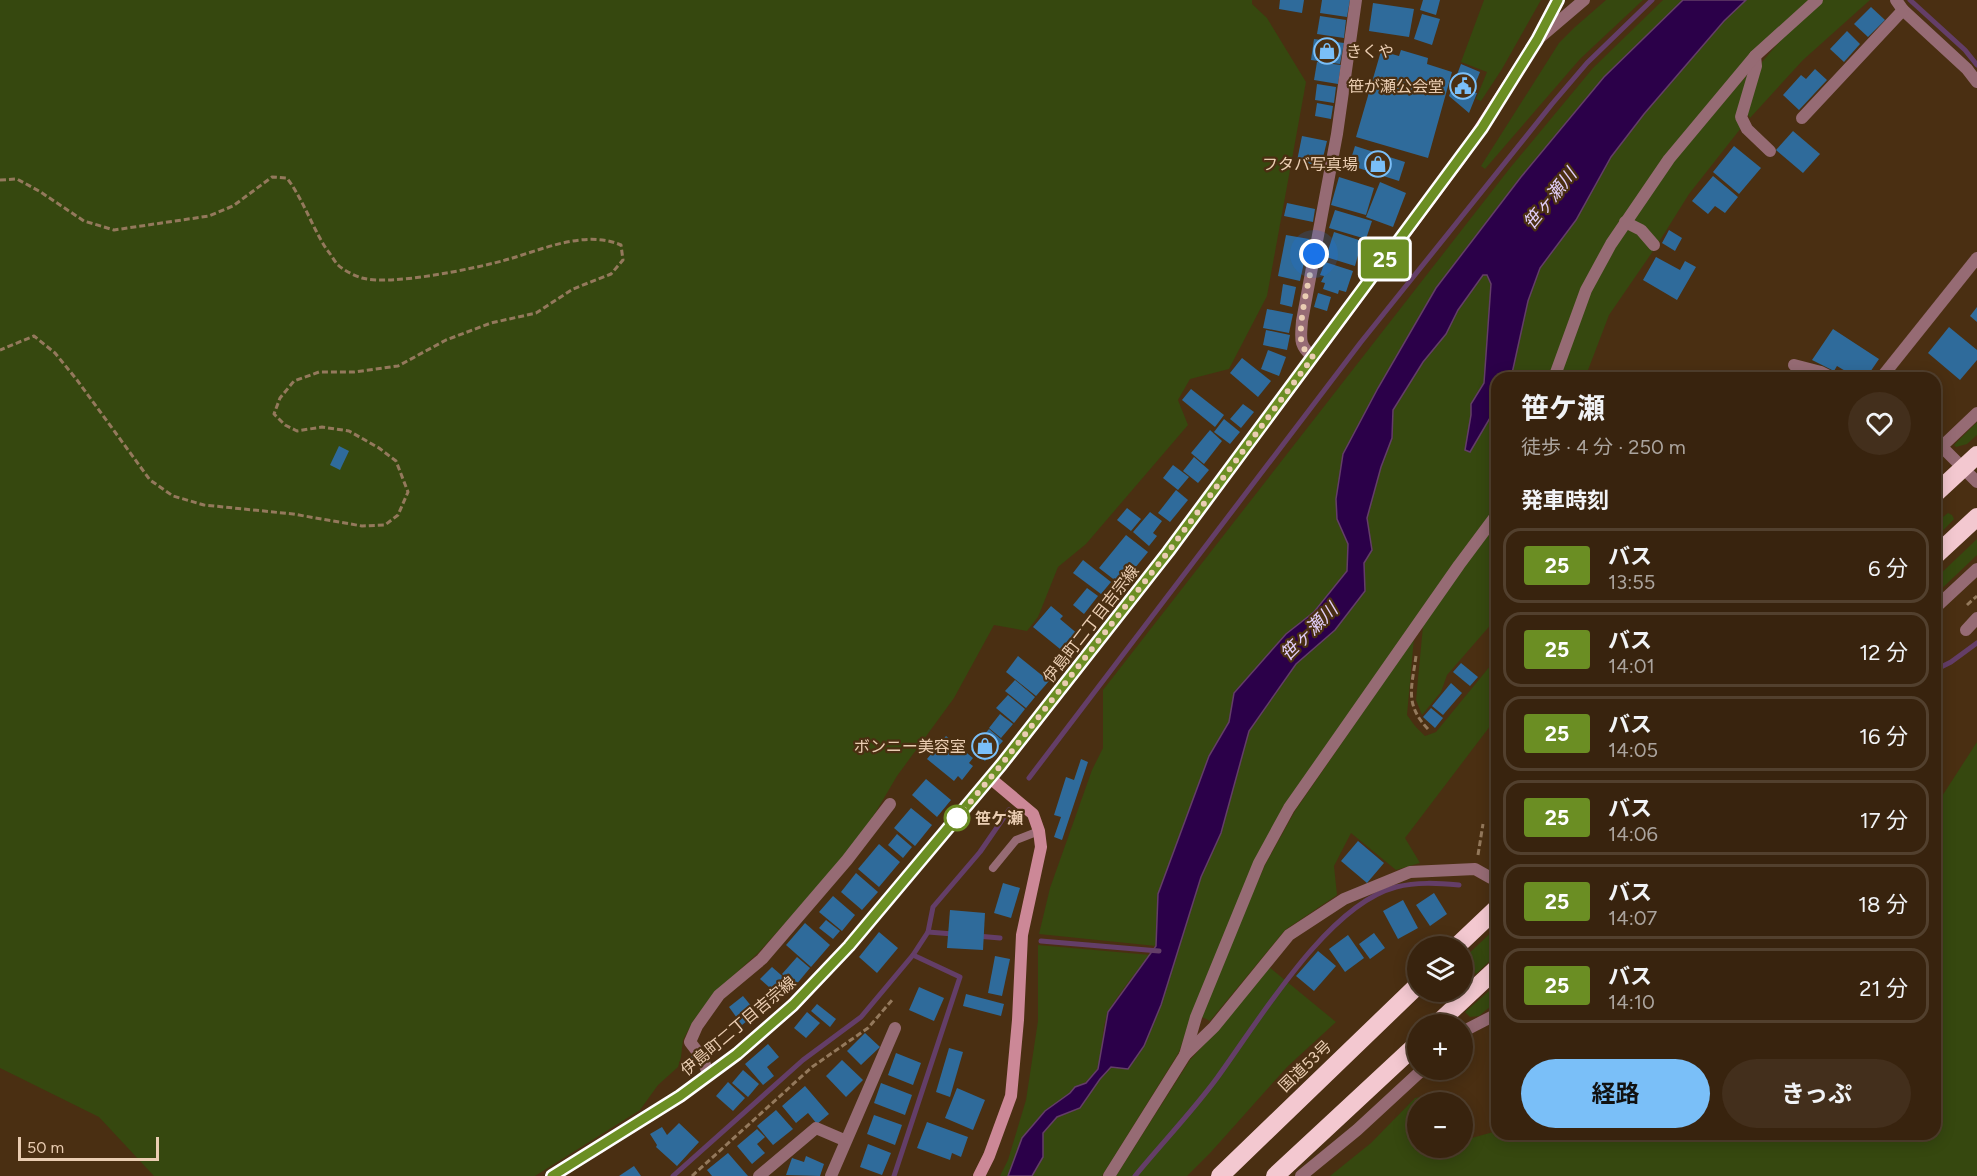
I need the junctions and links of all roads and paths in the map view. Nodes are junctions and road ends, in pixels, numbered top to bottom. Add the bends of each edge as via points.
1 (1356, 0) edge
2 (1558, 0) edge
3 (1584, 0) edge
4 (1817, 0) edge
5 (1899, 5) edge
6 (1537, 40) junction
7 (1755, 56) junction
8 (1977, 82) edge
9 (1802, 118) dead end
10 (1770, 151) dead end
11 (0, 180) edge
12 (1625, 222) junction
13 (1654, 245) dead end
14 (1977, 258) edge
15 (0, 350) edge
16 (1313, 357) junction
17 (1794, 366) dead end
18 (1556, 372) edge
19 (1821, 372) edge
20 (1886, 372) edge
21 (1977, 413) edge
22 (1941, 443) edge
23 (1941, 448) edge
24 (1970, 461) edge
25 (1977, 482) edge
26 (1941, 488) edge
27 (1977, 517) edge
28 (1491, 522) edge
29 (1941, 550) edge
30 (1977, 569) edge
31 (1977, 596) edge
32 (1941, 602) edge
33 (1961, 612) dead end
34 (1977, 618) edge
35 (1416, 627) junction
36 (1966, 630) dead end
37 (1428, 729) dead end
38 (990, 778) junction
39 (890, 804) dead end
40 (1483, 824) dead end
41 (1039, 831) junction
42 (993, 868) dead end
43 (1475, 869) junction
44 (1491, 875) edge
45 (1491, 914) edge
46 (1468, 936) edge
47 (1491, 974) edge
48 (1407, 996) edge
49 (893, 999) dead end
50 (1448, 1014) edge
51 (1491, 1017) edge
52 (1473, 1026) edge
53 (895, 1028) dead end
54 (1407, 1053) edge
55 (1185, 1055) junction
56 (708, 1074) junction
57 (1411, 1080) edge
58 (844, 1140) junction
59 (552, 1176) edge
60 (692, 1176) edge
61 (759, 1176) edge
62 (831, 1176) edge
63 (979, 1176) edge
64 (1109, 1176) edge
65 (1220, 1176) edge
66 (1275, 1176) edge
67 (1301, 1176) edge

1 - 16 street via 1337,134 1302,321 1303,349
2 - 6 street, 伊島町二丁目吉宗線
3 - 6 street
4 - 7 street
5 - 8 street
5 - 9 street
6 - 16 street, 伊島町二丁目吉宗線 via 1466,150
7 - 10 street via 1756,66 1742,117 1747,129
7 - 12 street via 1669,159
11 - 15 path via 17,179 84,221 114,230 208,216 233,206 273,177 287,178 337,265 362,278 385,280 457,272 592,238 621,246 622,260 610,274 573,290 536,313 491,323 446,340 399,366 319,372 294,381 280,398 274,414 285,425 297,431 322,427 349,431 396,461 408,492 398,514 385,525 362,526 204,505 173,496 150,480 55,353 34,336
12 - 13 street via 1641,230
12 - 18 street via 1586,290
14 - 20 street
16 - 38 street, 伊島町二丁目吉宗線 via 1168,552
17 - 19 street
21 - 22 street
23 - 24 street
24 - 25 street
24 - 26 highway
27 - 29 highway
28 - 35 street
30 - 32 street
31 - 33 path
34 - 36 street
35 - 37 path via 1411,700 1416,717
35 - 55 street via 1289,808 1259,863 1196,1017
38 - 41 street via 1033,814
38 - 56 street, 伊島町二丁目吉宗線 via 849,946 793,1005
39 - 56 street via 762,959 719,995 697,1026 690,1042
40 - 43 path
41 - 42 lane via 1016,840
41 - 63 street via 1041,847 1022,935 1011,1096
43 - 44 street
43 - 55 street via 1410,872 1344,899 1289,935 1214,1028
45 - 46 highway
47 - 50 highway
48 - 65 highway, 国道53号
49 - 60 path via 868,1028 812,1067
51 - 52 street
53 - 58 street
54 - 66 highway
55 - 64 street
56 - 59 street, 伊島町二丁目吉宗線 via 680,1096
57 - 67 street
58 - 61 street via 816,1128
58 - 62 street

